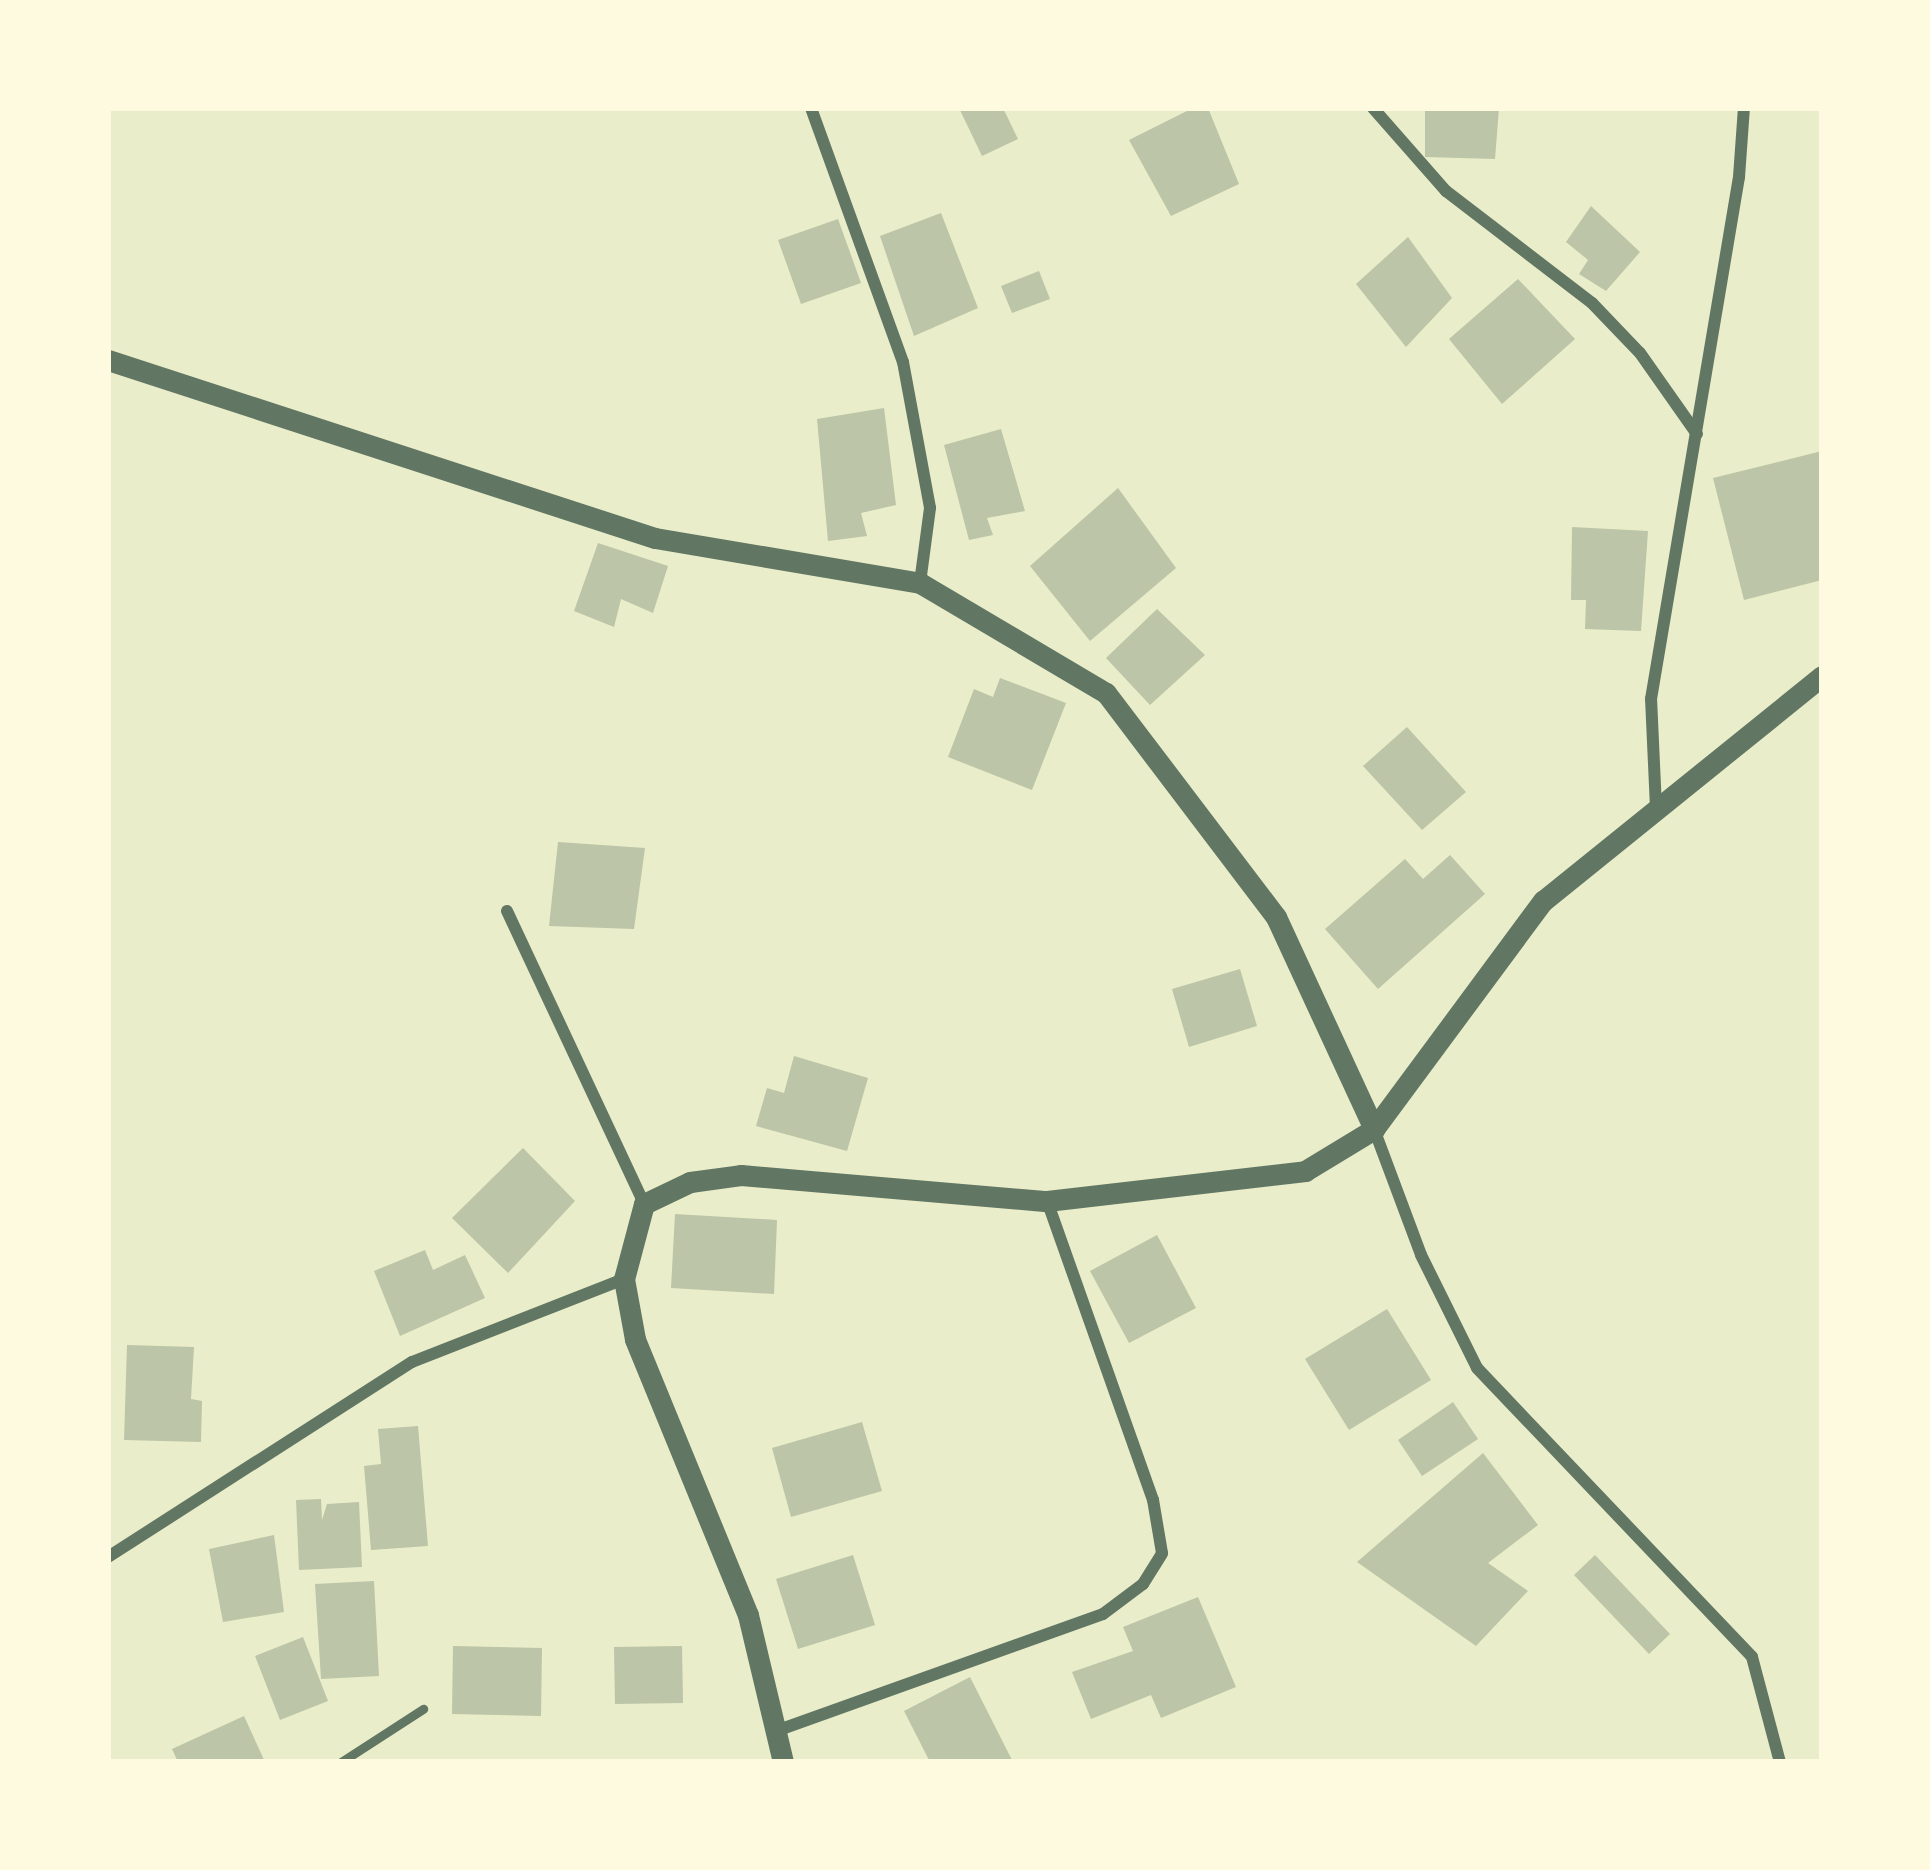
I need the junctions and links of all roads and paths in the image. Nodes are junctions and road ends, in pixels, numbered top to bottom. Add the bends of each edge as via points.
1 (811, 108) edge
2 (1373, 108) edge
3 (1744, 108) edge
4 (108, 360) edge
5 (1698, 435) junction
6 (920, 583) junction
7 (1822, 676) edge
8 (1656, 809) junction
9 (507, 910) dead end
10 (1374, 1129) junction
11 (1048, 1201) junction
12 (644, 1204) junction
13 (624, 1279) junction
14 (108, 1557) edge
15 (424, 1709) dead end
16 (776, 1731) junction
17 (340, 1762) edge
18 (783, 1762) edge
19 (1780, 1762) edge

1 - 6 street via 903,362 930,508
2 - 5 street via 1446,190 1592,303 1640,352
3 - 5 street
4 - 6 street via 655,538
5 - 8 street via 1651,699
6 - 10 street via 1106,693 1276,917
7 - 8 street
8 - 10 street via 1543,901
9 - 12 street
10 - 11 street via 1305,1171
10 - 19 street via 1421,1255 1477,1368 1752,1657
11 - 12 street via 741,1175 690,1182
11 - 16 street via 1153,1500 1162,1553 1143,1584 1103,1614
12 - 13 street
13 - 14 street via 412,1362
13 - 16 street via 634,1339 748,1615
15 - 17 lane
16 - 18 street

